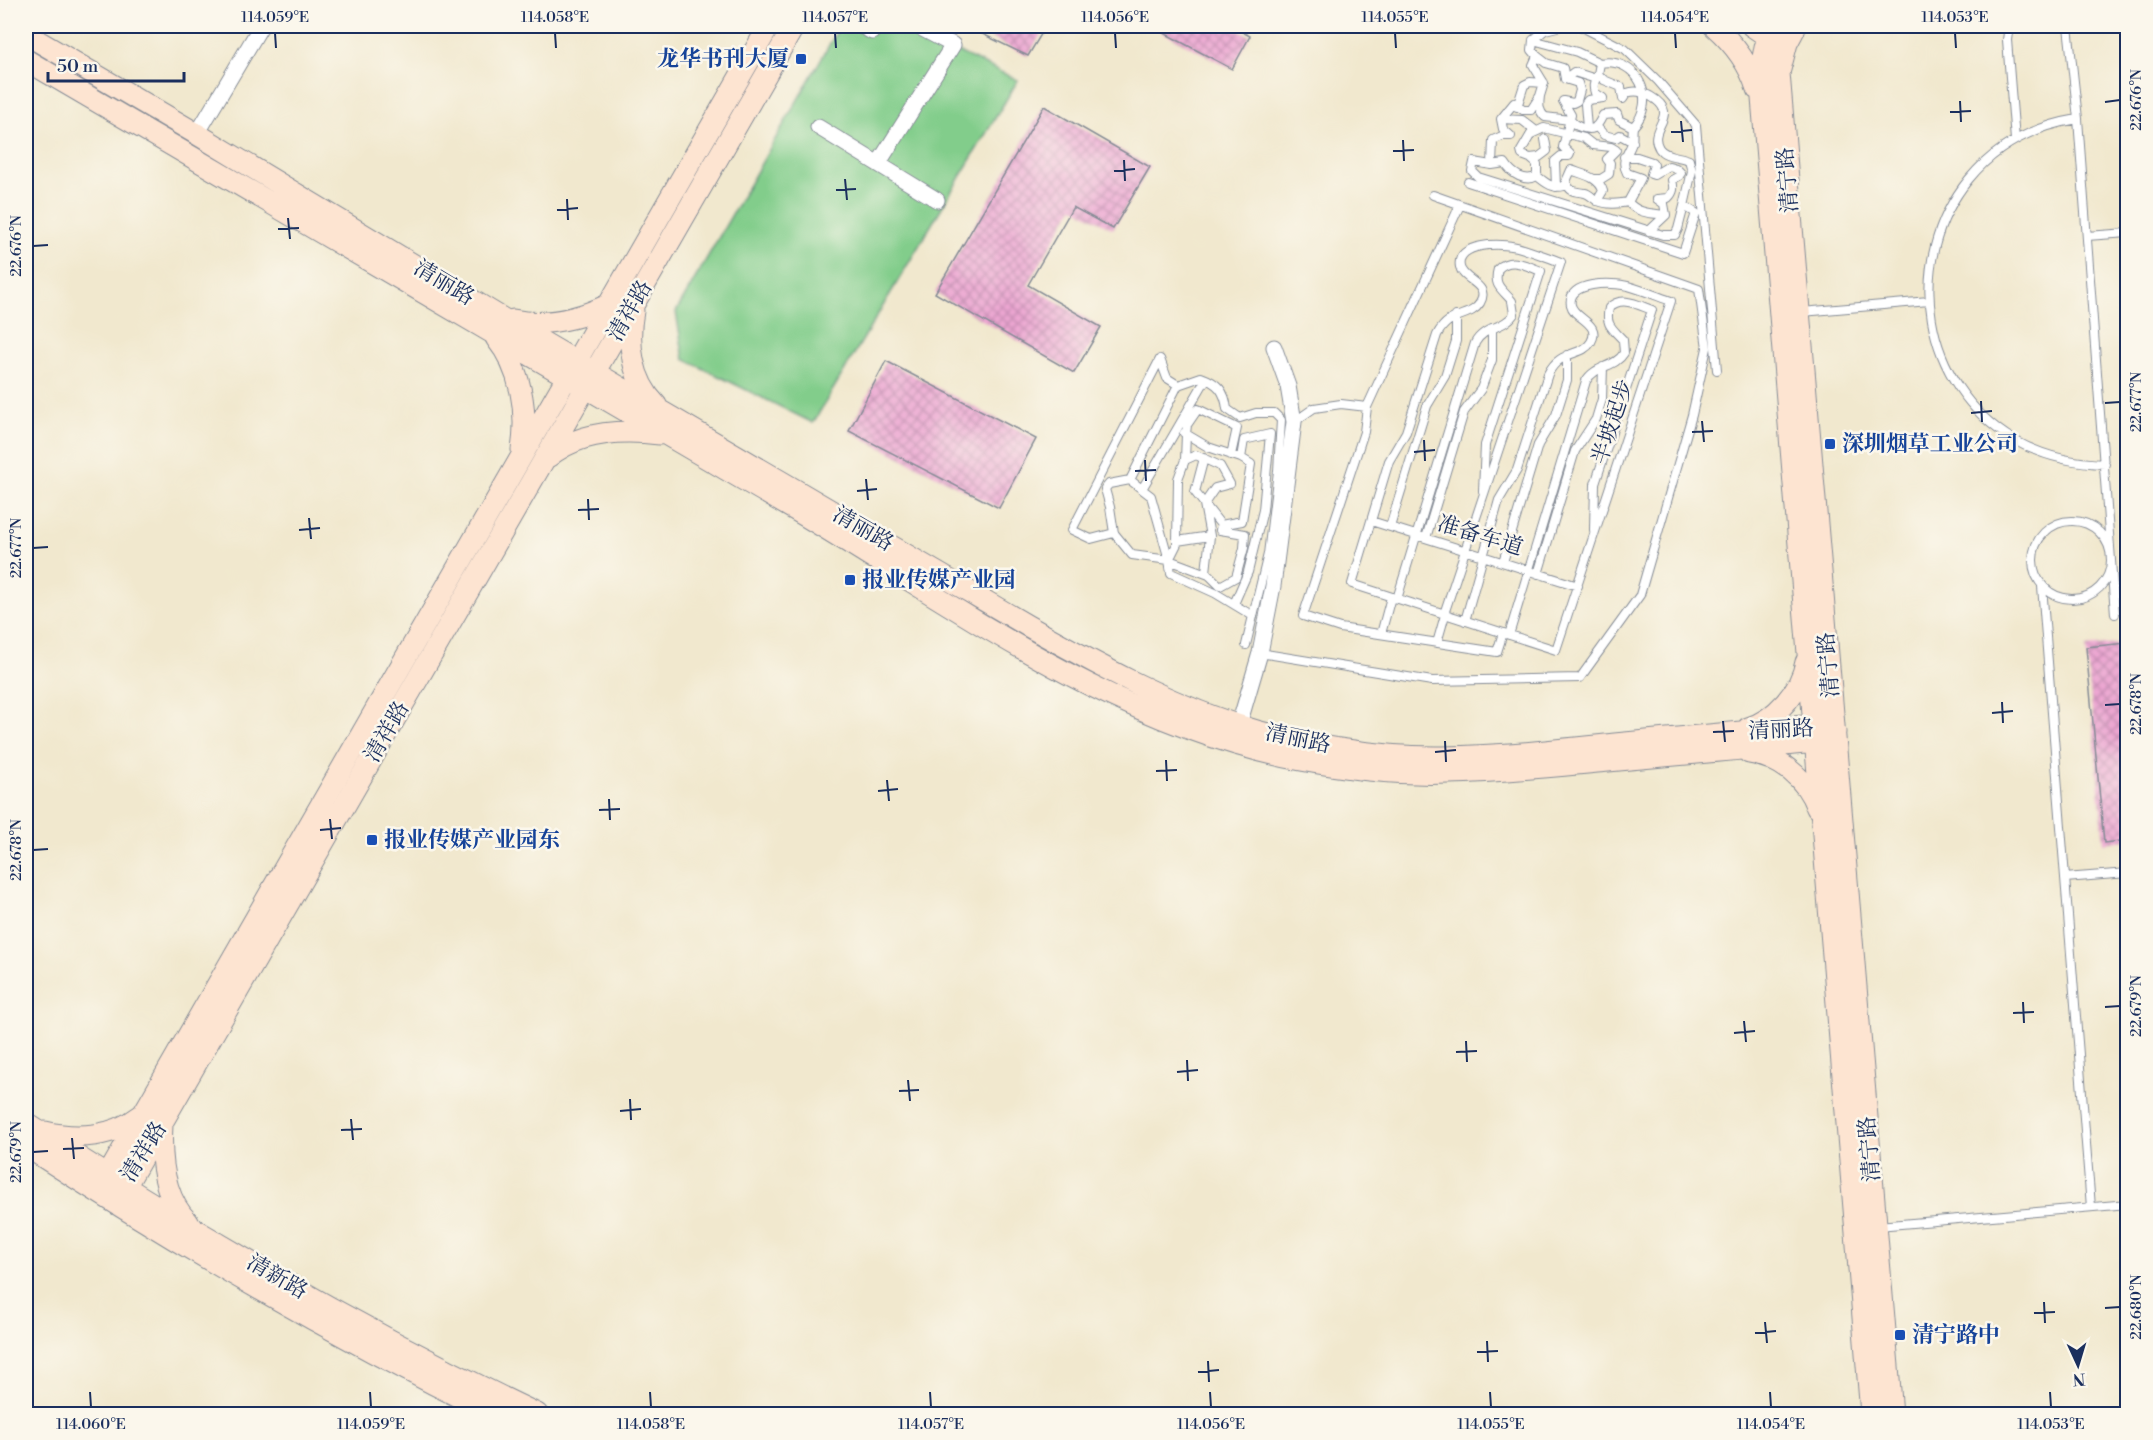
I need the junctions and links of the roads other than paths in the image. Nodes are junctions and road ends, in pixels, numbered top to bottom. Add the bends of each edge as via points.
1 (261, 26) edge
2 (769, 26) edge
3 (794, 26) edge
4 (916, 26) edge
5 (1715, 26) edge
6 (1797, 26) edge
7 (2009, 26) edge
8 (2068, 26) edge
9 (26, 34) edge
10 (1770, 37) edge
11 (1533, 40) junction
12 (1537, 56) junction
13 (26, 60) edge
14 (1600, 63) junction
15 (1597, 76) junction
16 (1565, 79) junction
17 (1544, 83) junction
18 (1643, 93) junction
19 (1540, 96) junction
20 (1517, 107) junction
21 (1762, 107) junction
22 (1501, 119) junction
23 (2078, 119) junction
24 (1570, 120) junction
25 (1596, 126) junction
26 (818, 127) dead end
27 (1633, 127) junction
28 (1587, 128) junction
29 (1536, 131) junction
30 (1565, 134) junction
31 (197, 135) junction
32 (1545, 139) dead end
33 (2015, 140) junction
34 (1633, 141) junction
35 (1624, 157) junction
36 (1530, 158) junction
37 (878, 164) junction
38 (1492, 165) junction
39 (1537, 176) junction
40 (1594, 179) junction
41 (1468, 182) dead end
42 (1566, 182) junction
43 (1556, 187) junction
44 (1433, 195) dead end
45 (938, 200) dead end
46 (1597, 201) junction
47 (1628, 202) junction
48 (1460, 205) junction
49 (1684, 206) junction
50 (1666, 215) junction
51 (1649, 231) junction
52 (2127, 233) edge
53 (2087, 236) junction
54 (1929, 301) junction
55 (635, 302) junction
56 (608, 305) junction
57 (1790, 313) junction
58 (1456, 316) junction
59 (496, 325) junction
60 (1492, 328) junction
61 (1274, 347) dead end
62 (1567, 355) junction
63 (1603, 367) junction
64 (572, 369) junction
65 (1717, 370) dead end
66 (1206, 379) junction
67 (590, 380) junction
68 (1178, 385) junction
69 (1367, 407) junction
70 (1240, 418) junction
71 (1294, 422) junction
72 (666, 424) junction
73 (1237, 428) junction
74 (1176, 431) junction
75 (1186, 434) junction
76 (1231, 455) junction
77 (521, 457) junction
78 (1204, 458) junction
79 (1240, 458) junction
80 (1185, 460) junction
81 (543, 462) junction
82 (2105, 464) junction
83 (1130, 480) junction
84 (1142, 489) junction
85 (1483, 498) junction
86 (1204, 504) junction
87 (1371, 521) junction
88 (1221, 525) junction
89 (1390, 527) junction
90 (1114, 533) junction
91 (1416, 535) junction
92 (1210, 536) junction
93 (1594, 537) junction
94 (1426, 538) junction
95 (1177, 541) junction
96 (1465, 551) junction
97 (1483, 556) junction
98 (2111, 556) junction
99 (1169, 560) junction
100 (1503, 562) junction
101 (1528, 571) junction
102 (1538, 574) junction
103 (1209, 575) junction
104 (1578, 586) junction
105 (2042, 586) junction
106 (1394, 598) junction
107 (1234, 604) junction
108 (1445, 614) junction
109 (2115, 614) dead end
110 (1253, 616) junction
111 (1465, 621) junction
112 (1380, 634) junction
113 (1506, 634) junction
114 (1437, 643) junction
115 (1245, 645) dead end
116 (1808, 650) junction
117 (1260, 653) junction
118 (1835, 732) junction
119 (1815, 734) junction
120 (1236, 735) junction
121 (1734, 741) junction
122 (1822, 822) junction
123 (2127, 873) edge
124 (2065, 878) junction
125 (153, 1118) junction
126 (29, 1133) edge
127 (117, 1181) junction
128 (106, 1197) junction
129 (2127, 1204) edge
130 (2091, 1207) junction
131 (1866, 1226) junction
132 (197, 1231) junction
133 (492, 1414) edge
134 (537, 1414) edge
135 (1871, 1414) edge
136 (1892, 1414) edge

1 - 31 street
2 - 56 street, 清祥路
3 - 55 street, 清祥路
4 - 37 street via 953,45
5 - 10 street via 1749,43
5 - 21 street via 1748,66
6 - 10 street, 清宁路
7 - 33 lane
8 - 23 lane
9 - 31 street, 清丽路
10 - 21 street, 清宁路 via 1760,74
10 - 57 street, 清宁路 via 1779,73
11 - 12 lane via 1532,50
11 - 14 lane
11 - 65 lane via 1545,30 1580,26 1625,49 1696,125
12 - 16 lane via 1563,68
12 - 17 lane via 1533,65
13 - 59 street, 清丽路
14 - 15 lane
14 - 18 lane via 1610,61 1635,72
15 - 16 lane via 1574,72
15 - 18 lane via 1621,87 1623,99 1633,91
15 - 28 lane via 1593,82 1595,93 1603,98 1585,104
16 - 24 lane via 1578,83 1580,90 1573,104 1563,101 1570,110
17 - 19 lane
17 - 20 lane via 1530,82 1524,86
18 - 27 lane via 1639,120
18 - 49 lane via 1664,108 1665,116 1657,133 1659,149 1689,160 1692,171
19 - 20 lane via 1532,110
19 - 24 lane via 1538,106 1545,117
20 - 22 lane via 1514,103
21 - 57 street, 清宁路
22 - 29 lane via 1521,120
22 - 38 lane via 1503,129 1511,136 1493,140
23 - 33 lane via 2058,122
23 - 53 lane
24 - 28 lane
24 - 30 lane
25 - 27 lane via 1603,115 1610,113
25 - 28 lane
25 - 34 lane via 1604,135 1620,135
26 - 37 street
27 - 34 lane
29 - 30 lane via 1544,128
29 - 36 lane via 1521,151
30 - 40 lane via 1616,150 1607,159 1611,163 1609,174
30 - 43 lane via 1563,147 1570,154 1555,160
31 - 59 street, 清丽路
32 - 36 lane via 1547,151
33 - 54 lane via 1975,172 1947,213 1930,265
34 - 35 lane
35 - 47 lane via 1627,173 1641,178
35 - 50 lane via 1652,162 1654,175 1669,166 1681,172 1672,180 1672,194 1658,199 1664,204
36 - 39 lane via 1537,164
37 - 45 street
38 - 39 lane via 1505,163 1521,177
38 - 51 lane via 1474,162 1472,171 1478,177
39 - 43 lane
40 - 42 lane via 1571,170
40 - 46 lane via 1603,191
41 - 49 lane via 1683,253 1696,213
42 - 43 lane
42 - 46 lane via 1573,192 1587,193
44 - 48 lane
46 - 47 lane
47 - 50 lane via 1642,212
48 - 69 lane
48 - 117 lane via 1699,289 1707,348 1692,415 1640,594 1580,678 1432,681
49 - 51 lane via 1675,235
50 - 51 lane
52 - 53 lane
53 - 82 lane
54 - 57 lane
54 - 82 lane via 1940,354 1957,386 1981,414 2015,441 2046,455
55 - 67 street, 清祥路
55 - 72 street via 630,324 634,363
56 - 59 street via 566,321
56 - 64 street, 清祥路
57 - 116 street, 清宁路
57 - 118 street, 清宁路
58 - 85 lane via 1473,310 1482,297 1478,284 1460,268 1468,250 1515,246 1561,262
58 - 87 lane via 1437,335 1406,432 1389,462
58 - 89 lane via 1456,341 1445,376 1427,406
59 - 64 street, 清丽路
59 - 77 street via 521,390 525,434
60 - 85 lane via 1505,324 1514,314 1512,301 1496,283 1498,269 1510,262 1541,271 1485,446
60 - 91 lane via 1475,343
60 - 94 lane via 1492,360 1481,389 1464,412
61 - 71 street via 1288,386
62 - 93 lane, 半坡起步 via 1584,349 1593,336 1589,323 1571,307 1573,293 1579,288 1626,285 1671,301
62 - 97 lane via 1552,365 1548,374 1517,470 1499,500
62 - 100 lane via 1567,380 1556,414 1538,445
63 - 93 lane, 半坡起步 via 1616,362 1624,353 1623,339 1607,322 1609,308 1620,301 1652,310 1595,484
63 - 101 lane via 1586,381
63 - 102 lane via 1602,399 1596,419 1575,451
64 - 67 street, 清丽路
64 - 77 street, 清祥路
66 - 68 lane via 1201,376
66 - 70 lane via 1226,395 1227,409
66 - 74 lane
67 - 72 street, 清丽路
67 - 81 street, 清祥路
68 - 83 lane
68 - 90 lane via 1167,378 1160,359 1072,530 1091,539
69 - 71 lane via 1341,404 1314,408
69 - 112 lane via 1364,432 1303,616
70 - 73 lane
70 - 110 lane via 1274,413 1281,420 1268,554
71 - 117 street via 1273,586
72 - 81 street via 574,440
72 - 120 street, 清丽路 via 812,520 1099,690 1175,724
73 - 75 lane via 1198,409
73 - 76 lane
74 - 75 lane
74 - 84 lane
75 - 76 lane
75 - 80 lane
76 - 79 lane
77 - 125 street, 清祥路
78 - 80 lane via 1196,455
78 - 86 lane via 1195,492
78 - 86 lane via 1220,466 1230,484 1215,488
79 - 88 lane via 1251,464 1242,521
79 - 107 lane via 1244,440 1270,434 1263,510 1248,572
80 - 95 lane via 1178,479
81 - 125 street, 清祥路
82 - 98 lane
83 - 84 lane
83 - 90 lane via 1109,484 1105,489
84 - 99 lane via 1151,496
85 - 96 lane
86 - 88 lane
86 - 92 lane
87 - 89 lane, 准备车道
87 - 106 lane via 1352,584
88 - 103 lane via 1220,530 1245,534 1244,548 1236,577 1220,586
89 - 91 lane, 准备车道
90 - 99 lane via 1132,555
91 - 94 lane, 准备车道
91 - 106 lane
92 - 95 lane
92 - 103 lane via 1206,572
93 - 104 lane, 半坡起步
94 - 96 lane, 准备车道
95 - 99 lane
96 - 97 lane, 准备车道
96 - 108 lane
97 - 100 lane, 准备车道
97 - 111 lane
98 - 105 lane via 2109,576 2086,597 2064,599
98 - 105 lane via 2107,541 2096,529 2074,521 2056,524 2042,534 2032,556 2033,569
98 - 109 lane
99 - 103 lane
99 - 107 lane via 1171,573
100 - 101 lane, 准备车道
101 - 102 lane, 准备车道
101 - 113 lane
102 - 104 lane, 准备车道
104 - 113 lane, 半坡起步 via 1556,650
105 - 124 lane
106 - 108 lane
106 - 112 lane
107 - 110 lane
108 - 111 lane
108 - 114 lane
110 - 115 lane
111 - 113 lane
112 - 114 lane
113 - 114 lane via 1497,652
116 - 119 street, 清宁路
116 - 121 street via 1804,673 1784,704
117 - 120 street
118 - 119 street, 清丽路
118 - 131 street, 清宁路
119 - 121 street, 清丽路
119 - 122 street, 清宁路
120 - 121 street, 清丽路 via 1300,760 1447,774 1521,769
121 - 122 street via 1784,765 1802,781
122 - 131 street, 清宁路
123 - 124 lane
124 - 130 lane
125 - 126 street via 97,1135
125 - 127 street, 清祥路
125 - 132 street via 172,1200
126 - 127 street, 清新路
126 - 128 street, 清新路
127 - 128 street, 清祥路
127 - 132 street, 清新路
128 - 133 street, 清新路 via 342,1336
129 - 130 lane
130 - 131 lane
131 - 135 street, 清宁路
131 - 136 street, 清宁路
132 - 134 street, 清新路 via 370,1330

